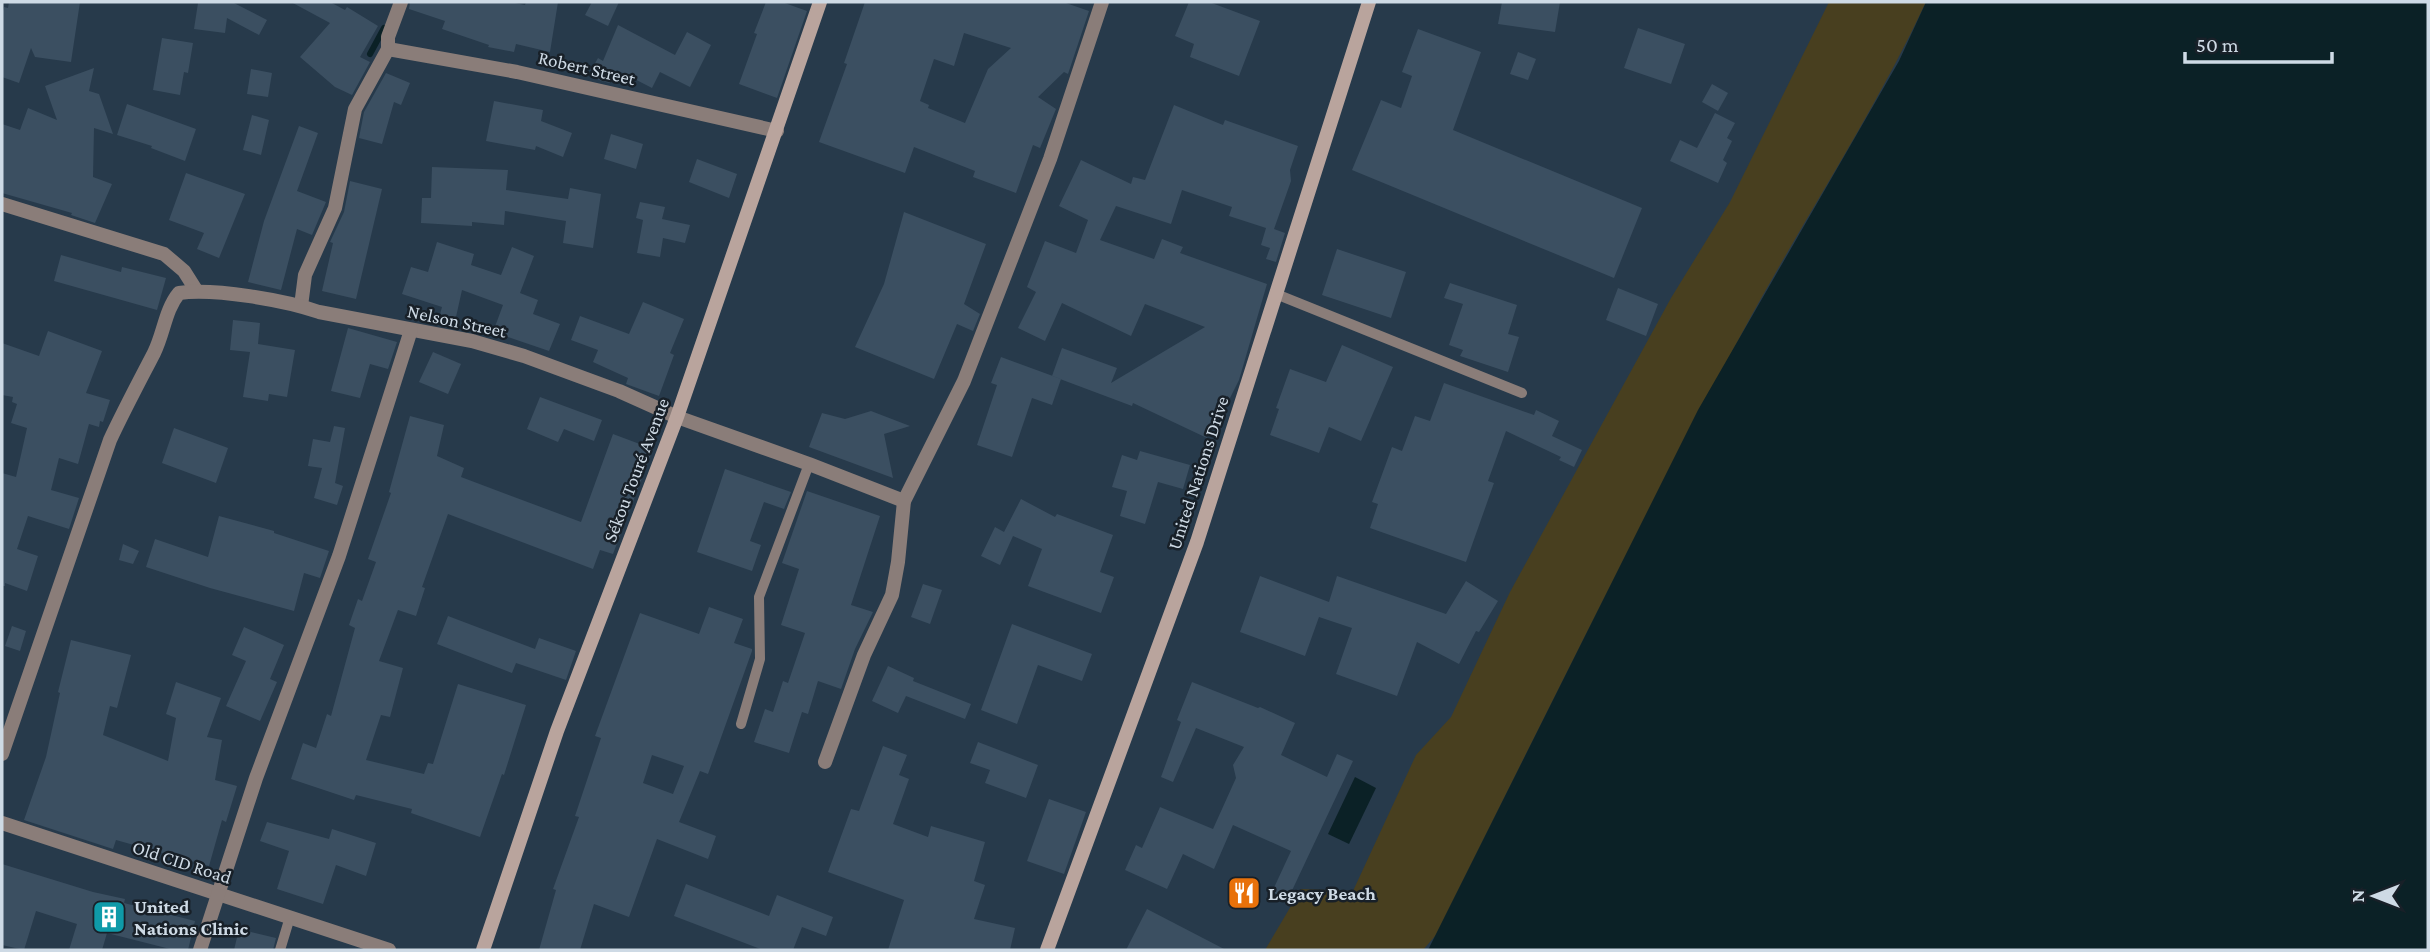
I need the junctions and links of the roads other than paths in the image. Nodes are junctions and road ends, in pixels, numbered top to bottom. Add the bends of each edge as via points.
1 (401, 2) edge
2 (820, 2) edge
3 (1102, 2) edge
4 (1369, 2) edge
5 (388, 49) junction
6 (777, 131) junction
7 (2, 204) edge
8 (196, 290) junction
9 (1276, 294) junction
10 (301, 306) junction
11 (411, 330) junction
12 (1522, 393) dead end
13 (677, 417) junction
14 (809, 464) junction
15 (904, 501) junction
16 (741, 724) dead end
17 (2, 754) edge
18 (825, 762) dead end
19 (2, 823) edge
20 (218, 894) junction
21 (290, 917) junction
22 (355, 944) edge
23 (200, 950) edge
24 (280, 950) edge
25 (389, 950) edge
26 (483, 950) edge
27 (1047, 950) edge

1 - 5 street
2 - 6 main road, Sékou Touré Avenue
3 - 15 street via 1050,159 964,381
4 - 9 main road, United Nations Drive
5 - 6 street, Robert Street via 517,72
5 - 10 street via 355,109 335,208 305,275
6 - 13 main road, Sékou Touré Avenue
7 - 8 street via 164,254 184,271
8 - 10 street, Nelson Street
8 - 17 street via 179,293 172,301 155,351 110,440
9 - 12 lane
9 - 27 main road, United Nations Drive via 1197,542
10 - 11 street, Nelson Street
11 - 13 street, Nelson Street via 524,356
11 - 20 street via 339,556
13 - 14 street, Nelson Street
13 - 26 main road, Sékou Touré Avenue via 557,731
14 - 15 street, Nelson Street
14 - 16 lane via 759,597 760,659
15 - 18 street via 892,595 864,655
19 - 20 street, Old CID Road
20 - 21 street, Old CID Road
20 - 23 street
21 - 22 street, Old CID Road
21 - 24 lane
22 - 25 street, Old CID Road

